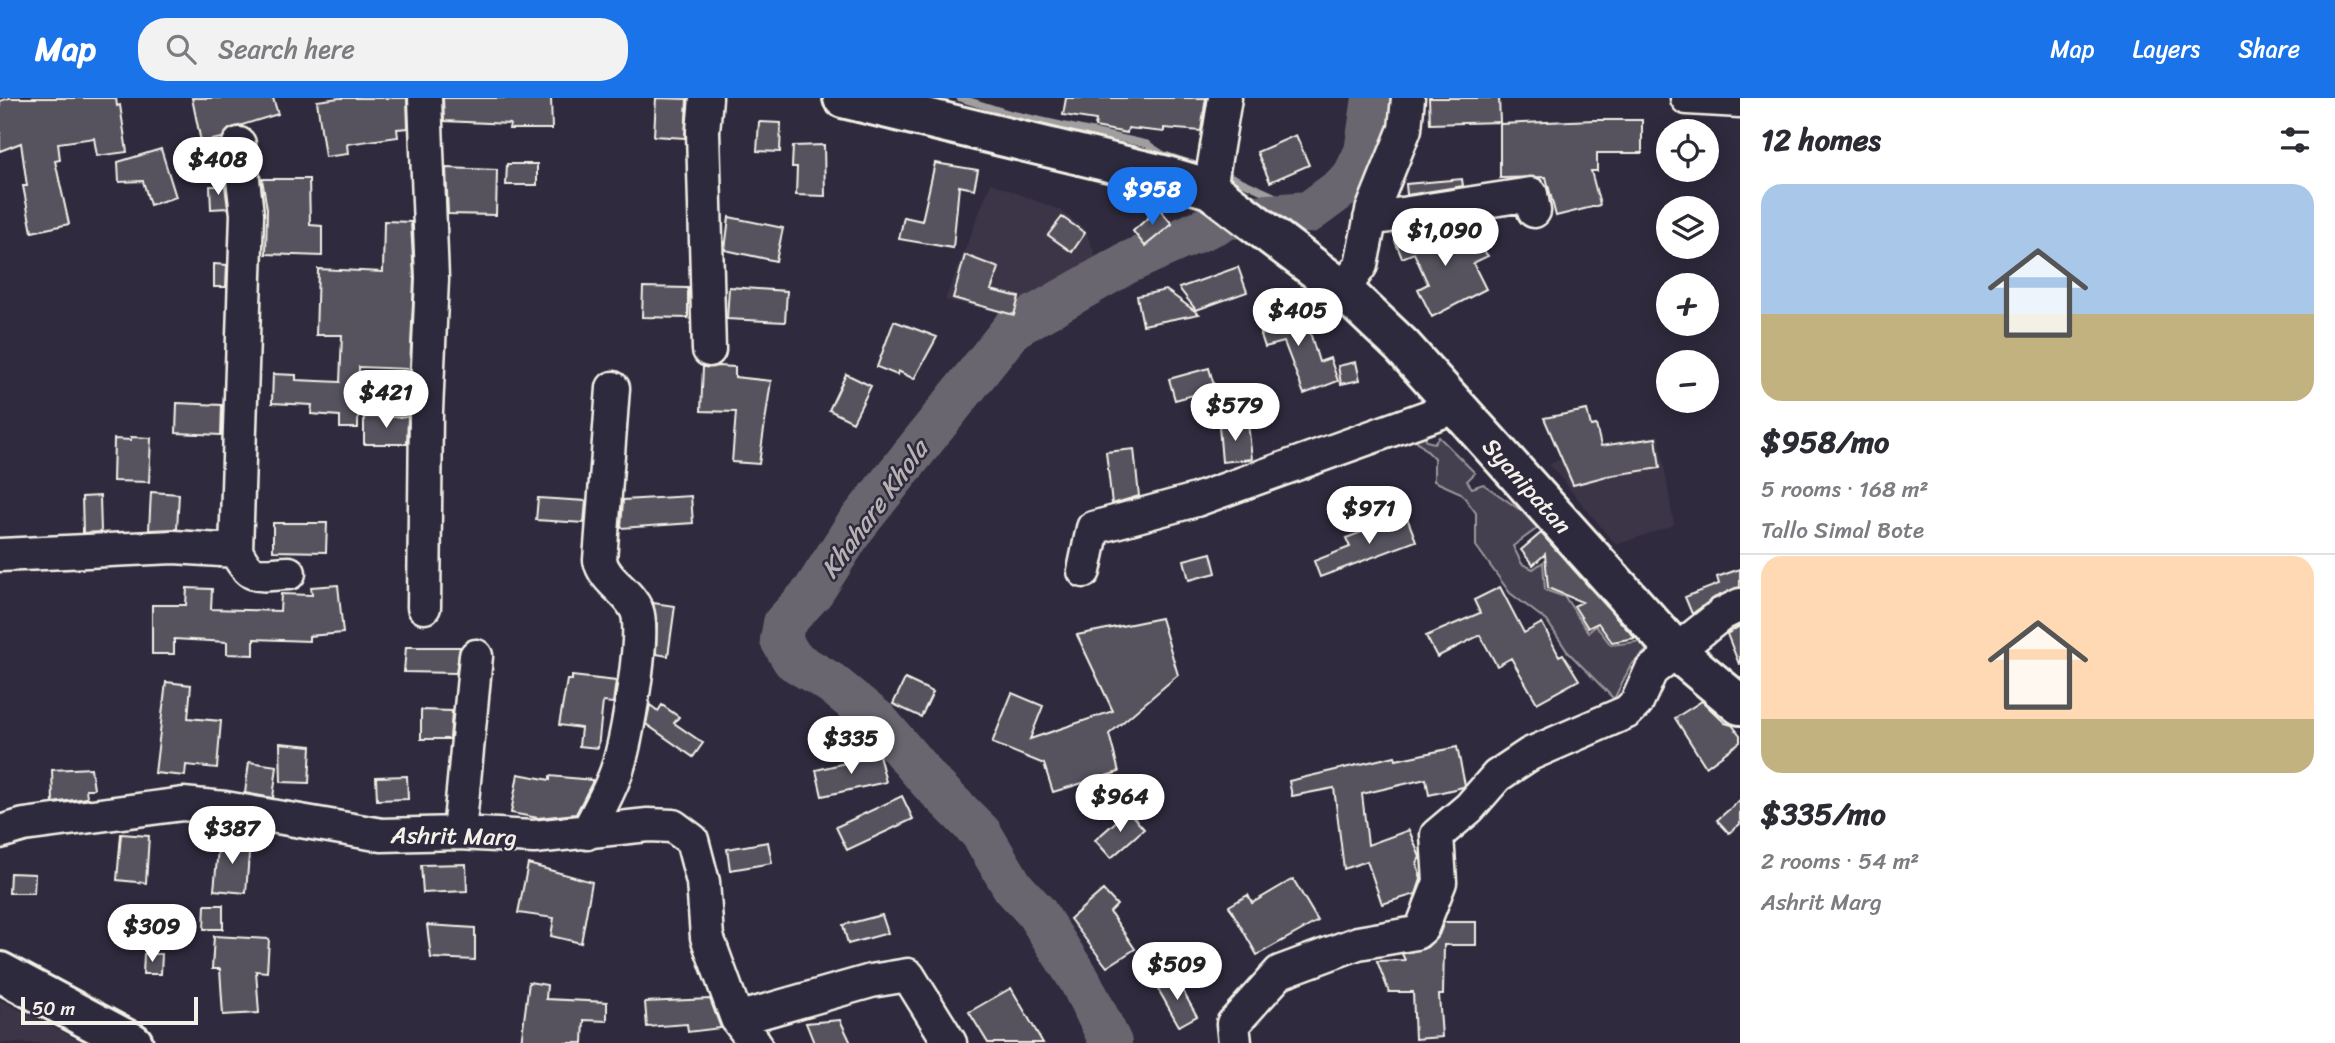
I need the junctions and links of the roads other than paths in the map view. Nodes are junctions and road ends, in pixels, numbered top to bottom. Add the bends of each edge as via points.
1 (425, 98) edge
2 (706, 98) edge
3 (843, 98) edge
4 (1225, 98) edge
5 (1408, 98) edge
6 (1687, 98) edge
7 (1740, 101) edge
8 (239, 144) dead end
9 (1219, 197) junction
10 (1534, 211) dead end
11 (1370, 219) junction
12 (1329, 279) junction
13 (709, 350) dead end
14 (613, 388) dead end
15 (1455, 407) junction
16 (236, 551) junction
17 (0, 555) edge
18 (1084, 571) dead end
19 (289, 573) dead end
20 (1740, 605) edge
21 (424, 607) dead end
22 (1677, 652) junction
23 (476, 656) dead end
24 (1740, 705) edge
25 (0, 832) edge
26 (459, 833) junction
27 (587, 833) junction
28 (0, 972) edge
29 (746, 1031) edge
30 (133, 1043) edge
31 (950, 1043) edge
32 (1235, 1043) edge

1 - 21 street via 432,279
2 - 13 street
3 - 9 main road, Syanipatan via 1163,175
4 - 9 street
5 - 11 street via 1405,129
6 - 7 street
8 - 16 street via 247,214
9 - 12 main road, Syanipatan
10 - 11 street via 1531,194
11 - 12 street via 1361,265
12 - 15 main road, Syanipatan via 1402,346
14 - 27 street via 600,560 602,570 637,611 635,678 617,771
15 - 18 street via 1196,500 1093,528
15 - 22 main road, Syanipatan
16 - 17 street via 174,547
16 - 19 street via 246,571
20 - 22 street via 1721,614
22 - 24 main road, Syanipatan
22 - 32 street via 1651,671 1637,702 1627,712 1530,754 1497,776 1437,835 1440,882 1422,928 1358,943 1280,972 1233,1024
23 - 26 street
25 - 26 street, Ashrit Marg via 183,804 382,835
26 - 27 street, Ashrit Marg via 534,837
27 - 29 street, Ashrit Marg via 673,826 692,840 703,882 707,937
28 - 30 main road
29 - 31 street via 871,981 908,975

